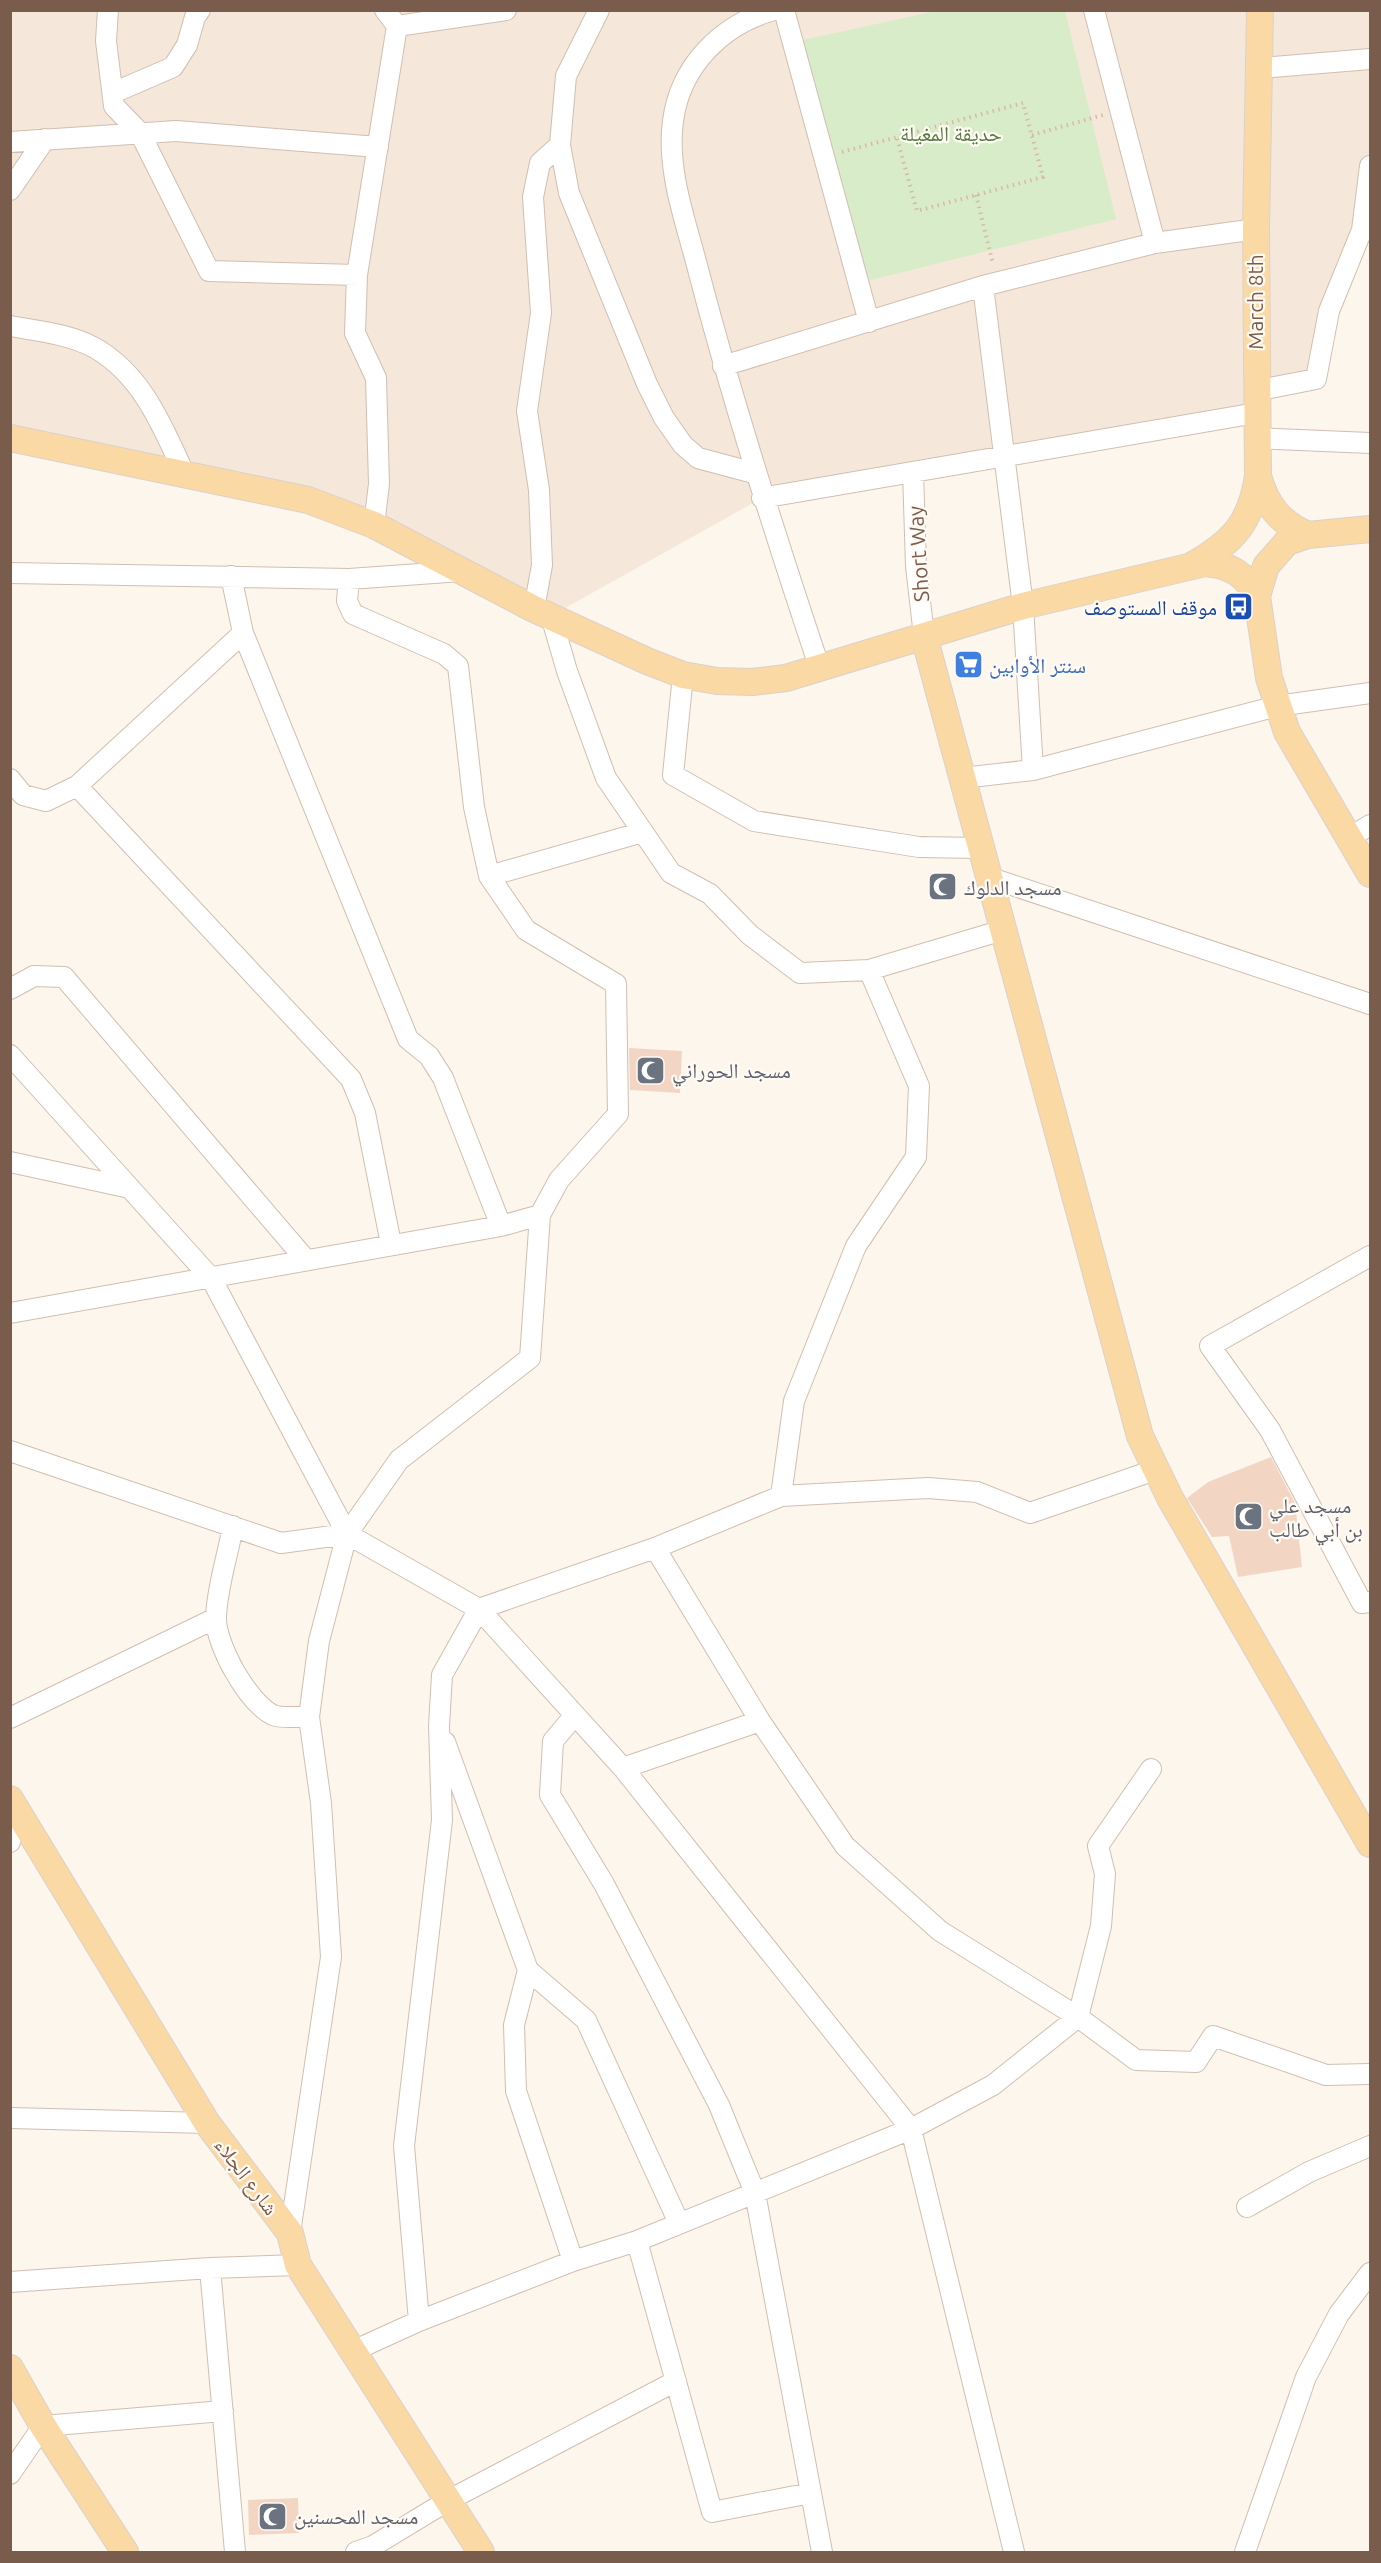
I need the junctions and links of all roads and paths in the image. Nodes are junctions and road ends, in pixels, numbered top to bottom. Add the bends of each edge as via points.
1 (108, 10) edge
2 (200, 10) edge
3 (506, 10) edge
4 (599, 10) edge
5 (774, 10) edge
6 (784, 10) edge
7 (1094, 10) edge
8 (1260, 10) edge
9 (391, 18) edge
10 (1371, 59) edge
11 (1260, 68) junction
12 (113, 93) junction
13 (1120, 110) junction
14 (140, 133) junction
15 (1032, 135) junction
16 (897, 138) junction
17 (45, 139) junction
18 (10, 142) edge
19 (560, 145) junction
20 (378, 147) junction
21 (824, 157) junction
22 (1371, 166) edge
23 (10, 190) edge
24 (976, 195) junction
25 (1256, 229) junction
26 (1155, 243) junction
27 (357, 275) junction
28 (990, 284) junction
29 (868, 322) junction
30 (10, 326) edge
31 (723, 366) junction
32 (1256, 414) junction
33 (10, 438) edge
34 (1371, 443) edge
35 (1004, 457) junction
36 (913, 472) junction
37 (184, 473) junction
38 (754, 473) junction
39 (1258, 476) junction
40 (762, 498) junction
41 (374, 525) junction
42 (1371, 529) edge
43 (1308, 535) junction
44 (1192, 565) junction
45 (462, 571) junction
46 (10, 573) edge
47 (231, 576) junction
48 (349, 579) junction
49 (1257, 596) junction
50 (1023, 606) junction
51 (543, 613) junction
52 (243, 633) junction
53 (924, 636) junction
54 (820, 669) junction
55 (683, 675) junction
56 (1371, 693) edge
57 (1277, 706) junction
58 (1033, 770) junction
59 (962, 778) junction
60 (10, 779) edge
61 (76, 786) junction
62 (643, 832) junction
63 (1360, 832) edge
64 (981, 848) junction
65 (1371, 874) edge
66 (489, 876) junction
67 (988, 877) junction
68 (1003, 930) junction
69 (869, 970) junction
70 (10, 989) edge
71 (1371, 1004) edge
72 (10, 1055) edge
73 (10, 1161) edge
74 (130, 1188) junction
75 (540, 1215) junction
76 (501, 1226) junction
77 (391, 1244) junction
78 (1371, 1256) edge
79 (306, 1260) junction
80 (211, 1278) junction
81 (10, 1313) edge
82 (10, 1451) edge
83 (1155, 1470) junction
84 (781, 1497) junction
85 (233, 1526) junction
86 (347, 1534) junction
87 (655, 1548) junction
88 (1371, 1602) edge
89 (479, 1609) junction
90 (216, 1618) junction
91 (575, 1715) junction
92 (309, 1717) junction
93 (10, 1718) edge
94 (760, 1721) junction
95 (439, 1726) junction
96 (623, 1768) junction
97 (1151, 1769) dead end
98 (14, 1804) edge
99 (10, 1842) edge
100 (1371, 1844) edge
101 (528, 1970) junction
102 (1078, 2017) junction
103 (1371, 2074) edge
104 (10, 2118) edge
105 (207, 2123) junction
106 (911, 2128) junction
107 (1371, 2146) edge
108 (754, 2193) junction
109 (1247, 2207) dead end
110 (679, 2223) junction
111 (290, 2233) junction
112 (637, 2241) junction
113 (573, 2261) junction
114 (298, 2265) junction
115 (210, 2268) junction
116 (1371, 2273) edge
117 (10, 2282) edge
118 (419, 2321) junction
119 (353, 2350) junction
120 (10, 2368) edge
121 (676, 2381) junction
122 (223, 2411) junction
123 (43, 2426) junction
124 (10, 2474) edge
125 (811, 2493) junction
126 (449, 2500) junction
127 (125, 2553) edge
128 (235, 2553) edge
129 (356, 2553) edge
130 (481, 2553) edge
131 (822, 2553) edge
132 (1014, 2553) edge
133 (1245, 2553) edge

1 - 12 street via 106,40
2 - 12 street via 188,45 173,67
3 - 9 street
4 - 19 street via 566,76
5 - 31 street via 735,26 700,57 683,87 673,120 671,142 677,185
6 - 21 street
7 - 13 street
8 - 11 main road, March 8th
9 - 20 street
10 - 11 street
11 - 25 main road, March 8th
12 - 14 street via 114,106
13 - 15 path
13 - 26 street
14 - 17 street
14 - 20 street via 176,131
14 - 27 street via 209,271
15 - 16 path via 1023,103
15 - 24 path via 1043,177
16 - 21 path
16 - 24 path via 917,211
17 - 18 street
17 - 23 street
19 - 38 street via 569,193 664,418 683,445 698,458
19 - 51 street via 540,163 533,197 541,313 527,411 538,490
20 - 27 street
21 - 29 street
22 - 32 street via 1362,230 1329,310 1316,379
24 - 28 path
25 - 26 street
25 - 32 main road, March 8th
26 - 28 street
27 - 41 street via 355,333 376,378 379,484
28 - 29 street
28 - 35 street
29 - 31 street
30 - 37 street via 94,347 131,376 157,413
31 - 38 street
32 - 34 street
32 - 35 street
32 - 39 main road, March 8th
33 - 37 main road
35 - 36 street
35 - 50 street
36 - 40 street
36 - 53 street, Short Way via 916,566
37 - 41 main road via 308,500
38 - 40 street
39 - 43 main road via 1269,506 1293,528
39 - 44 main road, March 8th via 1255,497 1234,536
40 - 54 street
41 - 45 main road
42 - 43 main road
43 - 49 main road via 1287,542 1275,552 1266,566
44 - 49 main road via 1212,563 1231,568 1242,575
44 - 50 main road
45 - 48 street
45 - 51 main road
46 - 47 street
47 - 48 street
47 - 52 street
48 - 66 street via 347,601 353,614 444,654 458,666 474,807
49 - 57 main road
50 - 53 main road
50 - 58 street
51 - 55 main road
51 - 62 street via 606,778
52 - 61 street
52 - 76 street via 408,1039 429,1056 443,1078
53 - 54 main road
53 - 59 main road
54 - 55 main road via 752,682
55 - 64 street via 673,776 754,821 919,847
56 - 57 street
57 - 58 street
57 - 63 main road via 1299,756
58 - 59 street
59 - 64 main road
60 - 61 street via 23,795 46,801
61 - 77 street via 351,1079 364,1113
62 - 66 street
62 - 69 street via 671,873 710,894 750,935 800,973
63 - 65 main road
64 - 67 main road
66 - 75 street via 526,930 616,984 618,1114 559,1180
67 - 68 main road
67 - 71 street
68 - 69 street
68 - 83 main road via 1129,1404
69 - 84 street via 919,1086 916,1157 856,1246 798,1390
70 - 79 street via 34,976 64,977
72 - 74 street
73 - 74 street
74 - 80 street
75 - 76 street
75 - 86 street via 531,1358 399,1460
76 - 77 street
77 - 79 street
78 - 88 street via 1210,1346 1270,1430 1362,1603
79 - 80 street
80 - 81 street
80 - 86 street
82 - 85 street
83 - 84 street via 1030,1513 977,1492 928,1488
83 - 100 main road
84 - 87 street
85 - 86 street via 281,1542
85 - 90 street
86 - 89 street
86 - 92 street via 319,1641
87 - 89 street
87 - 94 street
89 - 91 street
89 - 95 street via 442,1675
90 - 92 street via 234,1670 254,1700 274,1715
90 - 93 street
91 - 96 street
91 - 108 street via 553,1741 550,1795 604,1884 708,2084
92 - 111 street via 321,1803 331,1957
94 - 96 street
94 - 102 street via 845,1846 940,1931
95 - 101 street
95 - 118 street via 442,1820 404,2146
96 - 106 street
97 - 102 street via 1098,1846 1105,1874 1101,1926
98 - 99 street
98 - 105 main road, شارع الجلاء
101 - 110 street via 586,2020
101 - 113 street via 514,2025 516,2091
102 - 103 street via 1136,2060 1196,2062 1213,2036 1326,2075
102 - 106 street via 993,2085
104 - 105 street
105 - 111 main road, شارع الجلاء
106 - 108 street
106 - 132 street
107 - 109 street via 1309,2172
108 - 110 street
108 - 125 street
110 - 112 street
111 - 114 main road, شارع الجلاء
112 - 113 street
112 - 121 street
113 - 118 street
114 - 115 street
114 - 119 main road, شارع الجلاء
115 - 117 street
115 - 122 street
116 - 133 street via 1339,2314 1305,2377
118 - 119 street
119 - 126 main road, شارع الجلاء
120 - 123 main road
121 - 125 street via 712,2512
121 - 126 street
122 - 123 street
122 - 128 street
123 - 124 street
123 - 127 main road
125 - 131 street
126 - 129 street
126 - 130 main road, شارع الجلاء

